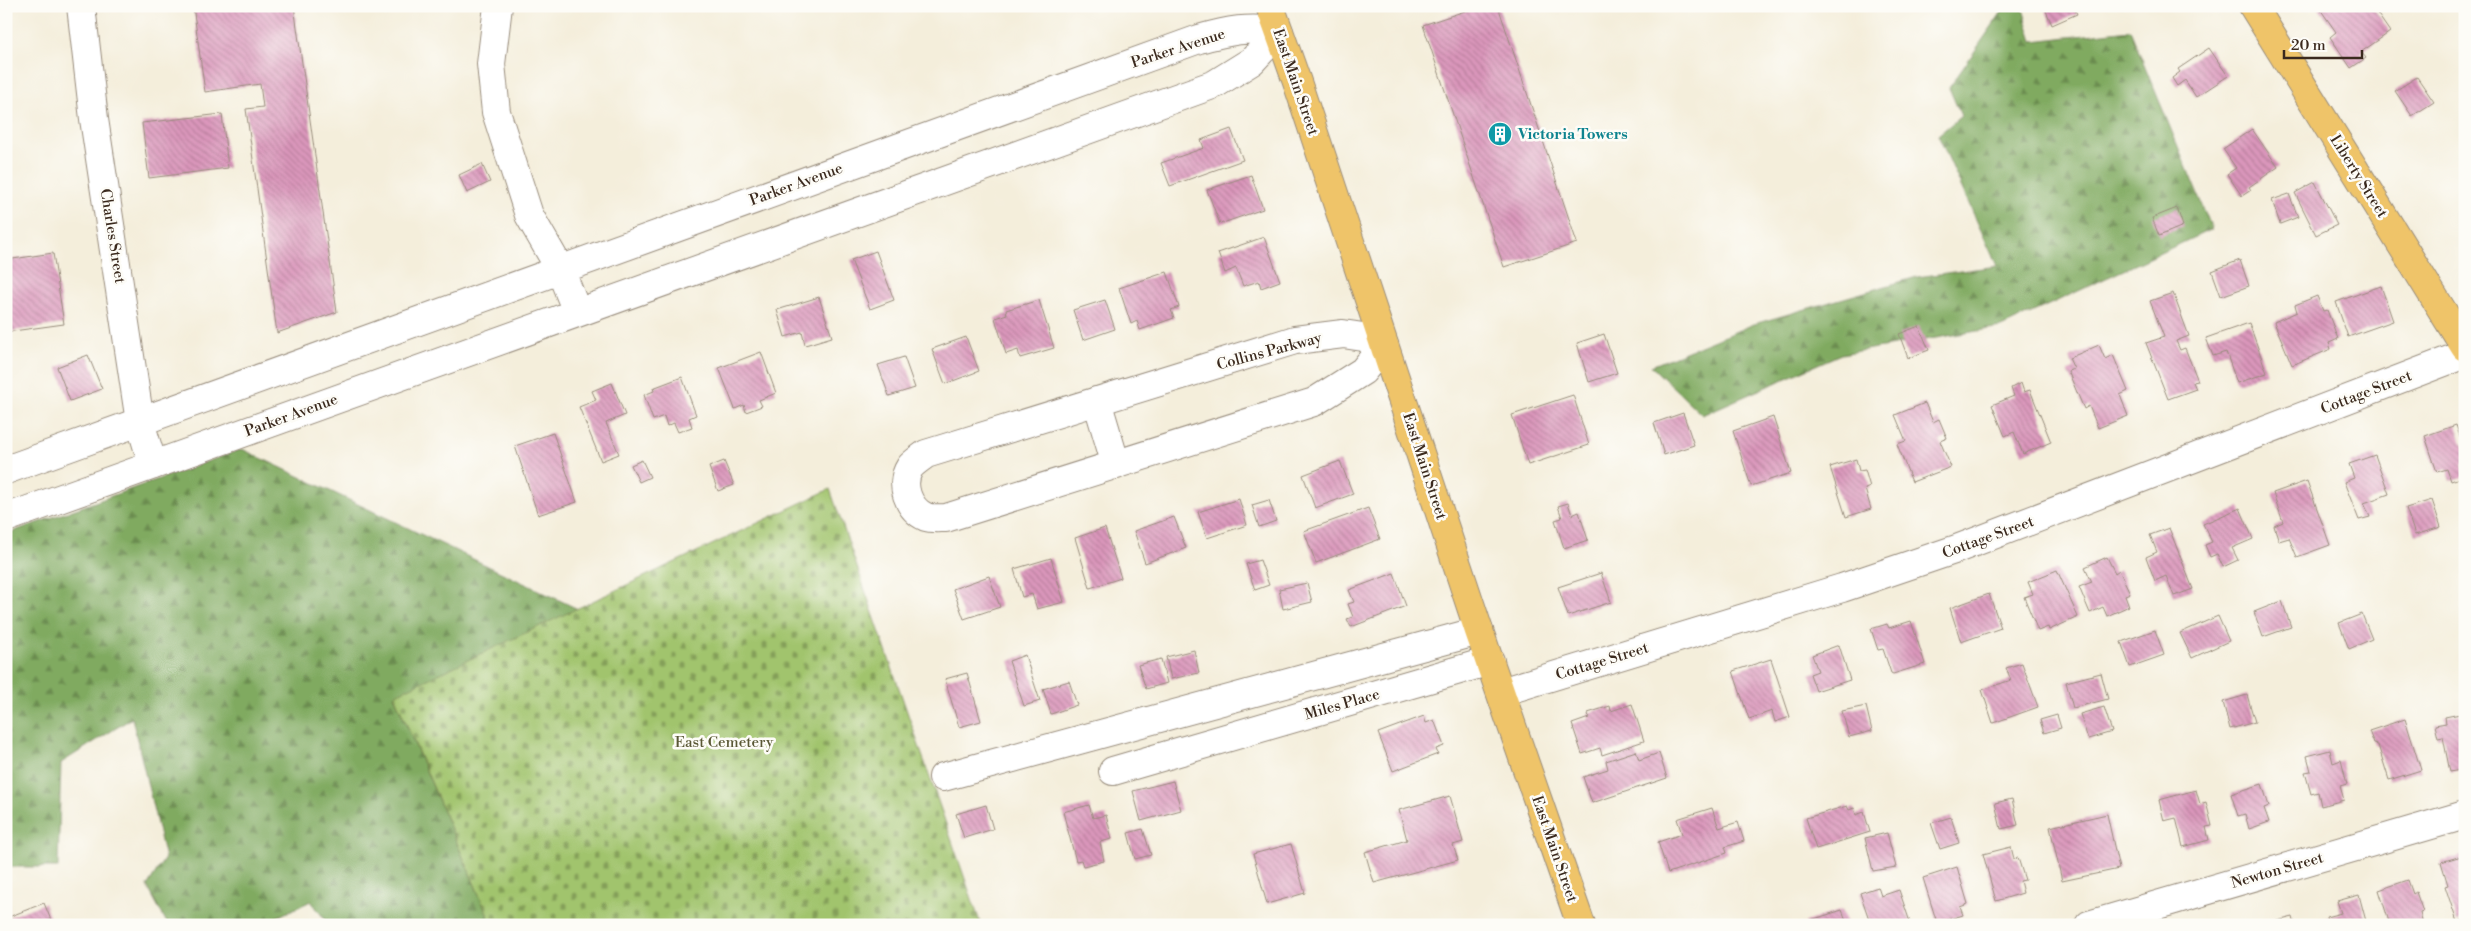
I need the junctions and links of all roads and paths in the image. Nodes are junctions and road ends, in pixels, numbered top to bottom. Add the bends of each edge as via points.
1 (81, 6) edge
2 (498, 6) edge
3 (1270, 6) edge
4 (2252, 6) edge
5 (1279, 32) junction
6 (560, 269) junction
7 (577, 312) junction
8 (1384, 345) junction
9 (2465, 347) edge
10 (2465, 354) edge
11 (1097, 402) junction
12 (140, 422) junction
13 (153, 465) junction
14 (1116, 465) junction
15 (6, 470) edge
16 (6, 518) edge
17 (1479, 631) junction
18 (1490, 661) junction
19 (1501, 692) junction
20 (1183, 712) junction
21 (1195, 747) junction
22 (1113, 771) dead end
23 (942, 777) dead end
24 (2465, 815) edge
25 (1581, 925) edge
26 (2089, 925) edge

1 - 12 street, Charles Street via 94,119
2 - 6 street via 491,64 496,112 529,215
3 - 5 main road, East Main Street
4 - 9 main road, Liberty Street
5 - 6 street, Parker Avenue via 1238,28 1199,39
5 - 7 street, Parker Avenue via 1252,61 1215,84
5 - 8 main road, East Main Street
6 - 7 street
6 - 12 street, Parker Avenue
7 - 13 street, Parker Avenue
8 - 11 street, Collins Parkway via 1343,334 1304,338
8 - 14 street, Collins Parkway via 1363,371 1314,402
8 - 17 main road, East Main Street
10 - 19 street, Cottage Street via 1954,550 1842,588
11 - 14 street
11 - 14 street, Collins Parkway via 926,454 911,466 905,480 908,498 915,511 928,518 946,518
12 - 13 street, Charles Street
12 - 15 street, Parker Avenue
13 - 16 street, Parker Avenue
17 - 18 main road, East Main Street
17 - 20 street
18 - 19 main road, East Main Street
18 - 21 street, Miles Place
19 - 25 main road, East Main Street
20 - 21 street
20 - 23 street
21 - 22 street, Miles Place
24 - 26 street, Newton Street

